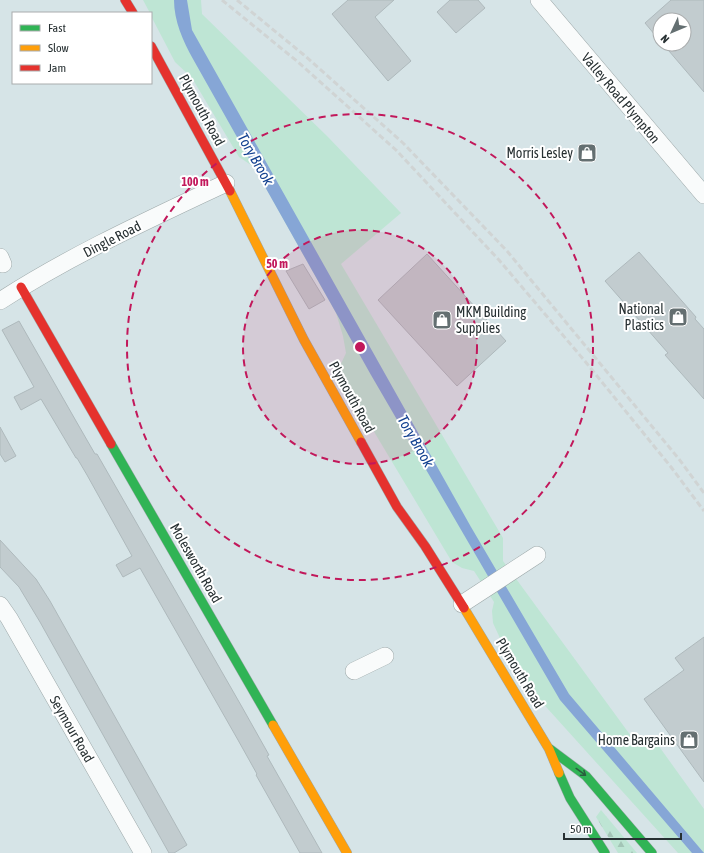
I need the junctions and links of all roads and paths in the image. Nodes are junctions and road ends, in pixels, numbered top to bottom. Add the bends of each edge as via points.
1 (126, 0) edge
2 (539, 0) edge
3 (132, 12) edge
4 (152, 48) edge
5 (226, 183) junction
6 (704, 195) edge
7 (21, 287) junction
8 (0, 301) edge
9 (537, 555) dead end
10 (462, 604) junction
11 (0, 605) edge
12 (385, 656) dead end
13 (354, 671) dead end
14 (549, 749) junction
15 (143, 853) edge
16 (347, 853) edge
17 (605, 853) edge
18 (652, 853) edge

1 - 3 main road
2 - 6 street, Valley Road Plympton
4 - 5 main road, Plymouth Road
5 - 7 street, Dingle Road
5 - 10 main road, Plymouth Road via 304,340 393,500 426,546
7 - 8 street, Dingle Road
7 - 16 main road, Molesworth Road
9 - 10 street
10 - 14 main road, Plymouth Road
11 - 15 street, Seymour Road
12 - 13 street
14 - 17 main road, Plymouth Road via 570,798
14 -> 18 main road, Plymouth Road via 586,776

